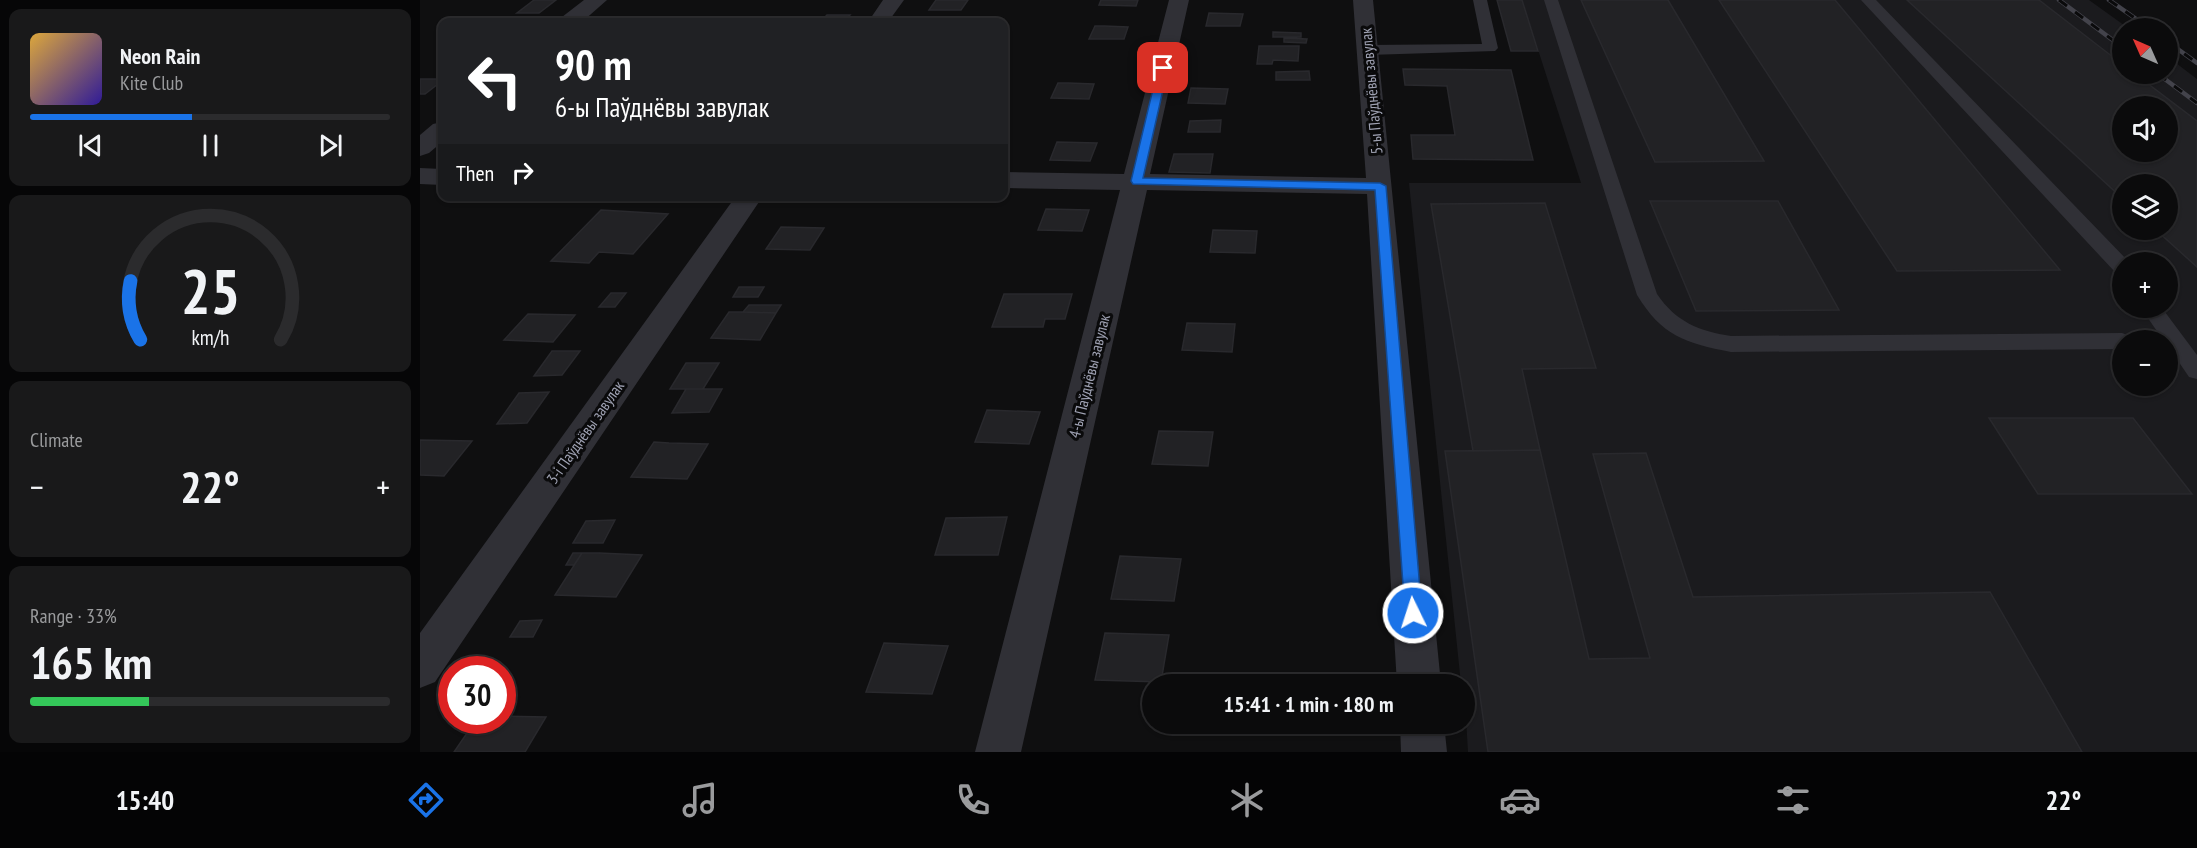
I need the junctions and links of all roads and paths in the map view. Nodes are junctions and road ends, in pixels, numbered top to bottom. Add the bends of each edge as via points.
1 (597, 0) edge
2 (894, 0) edge
3 (1179, 0) edge
4 (1363, 0) edge
5 (1480, 0) edge
6 (1551, 0) edge
7 (1868, 0) edge
8 (575, 18) edge
9 (881, 18) edge
10 (1368, 50) junction
11 (438, 132) edge
12 (420, 148) edge
13 (420, 176) edge
14 (438, 177) edge
15 (1008, 180) edge
16 (1137, 181) junction
17 (1380, 186) junction
18 (747, 201) edge
19 (2112, 256) edge
20 (2112, 341) edge
21 (2178, 349) edge
22 (2197, 371) edge
23 (420, 668) edge
24 (1418, 674) edge
25 (1423, 734) edge
26 (998, 752) edge
27 (1424, 752) edge

1 - 8 street
2 - 9 street
3 - 16 street, 4-ы Паўднёвы завулак
4 - 10 street, 5-ы Паўднёвы завулак
5 - 10 lane via 1490,48
6 - 20 lane via 1647,295 1658,315 1679,330 1700,339 1731,344
7 - 19 lane
10 - 17 street, 5-ы Паўднёвы завулак
11 - 12 street
13 - 14 street
15 - 16 street
16 - 17 street
16 - 26 street, 4-ы Паўднёвы завулак
17 - 24 street, 5-ы Паўднёвы завулак
18 - 23 street, 3-і Паўднёвы завулак
21 - 22 lane
25 - 27 street

